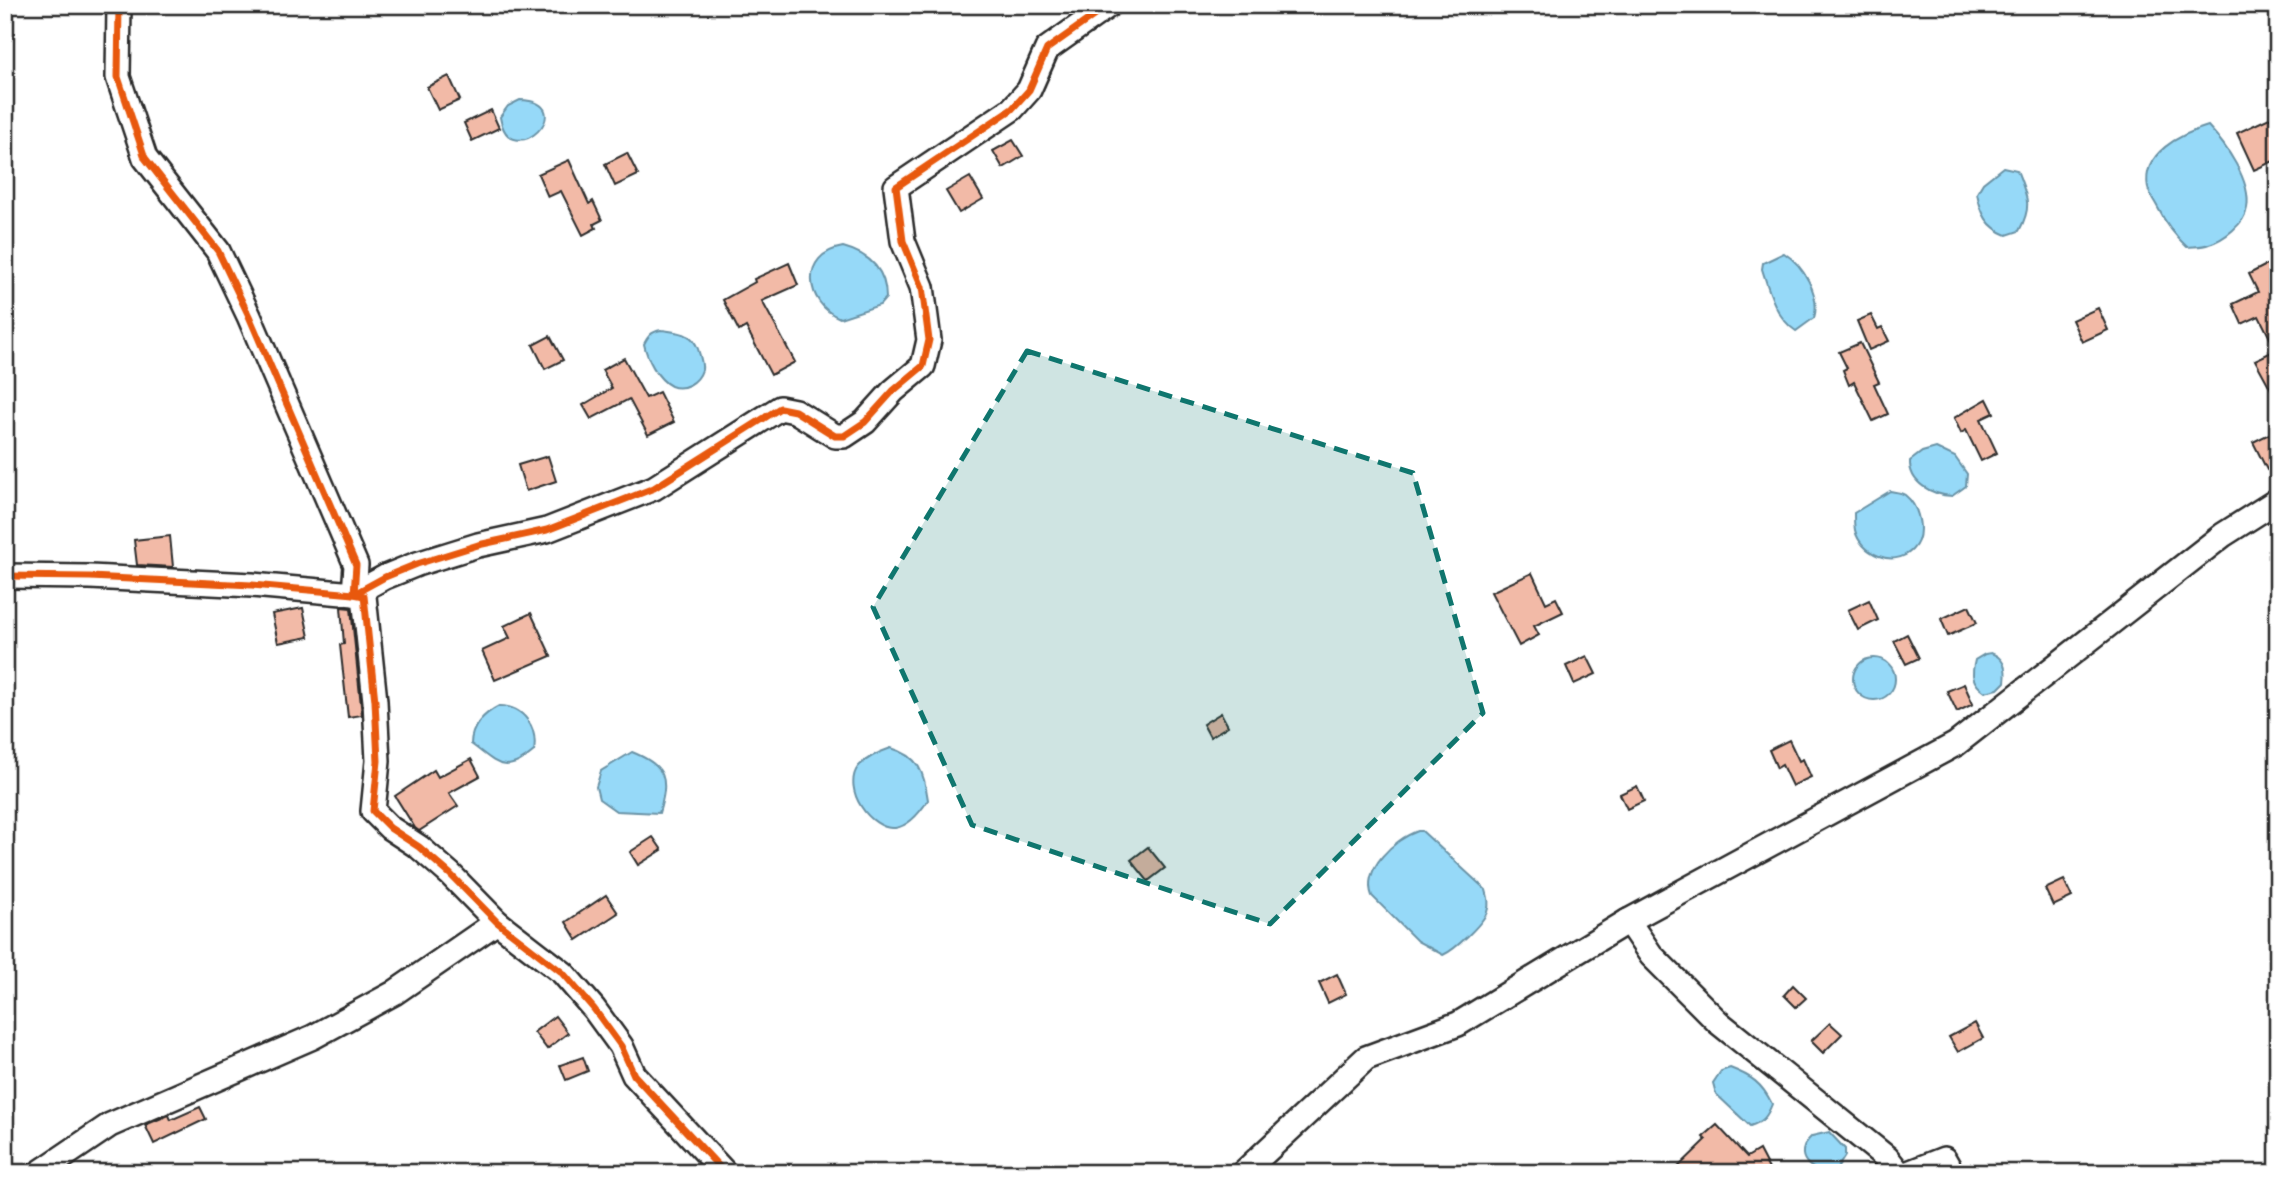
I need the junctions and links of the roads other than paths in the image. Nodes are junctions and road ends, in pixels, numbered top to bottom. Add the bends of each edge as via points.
1 (119, 5) edge
2 (1109, 5) edge
3 (2278, 500) edge
4 (5, 576) edge
5 (354, 594) junction
6 (1628, 921) junction
7 (497, 922) junction
8 (39, 1173) edge
9 (726, 1173) edge
10 (1243, 1173) edge
11 (1899, 1173) edge
12 (1908, 1173) edge
13 (1952, 1173) edge

1 - 5 street via 118,77 145,158 218,251 250,316 356,565
2 - 5 street via 1047,49 1029,90 1012,109 896,187 903,241 922,287 929,340 923,366 865,422 844,436 835,436 795,411 780,408 654,488 547,530 417,564
3 - 6 street via 2223,534 1956,744
4 - 5 street via 252,585
5 - 7 street via 364,596 375,701 378,761 373,811 450,874
6 - 10 street via 1458,1024 1366,1058
6 - 11 street via 1651,955 1718,1022 1887,1158
7 - 8 street via 394,993 313,1037 110,1125
7 - 9 street via 564,972 621,1046 634,1075
12 - 13 street via 1944,1158

